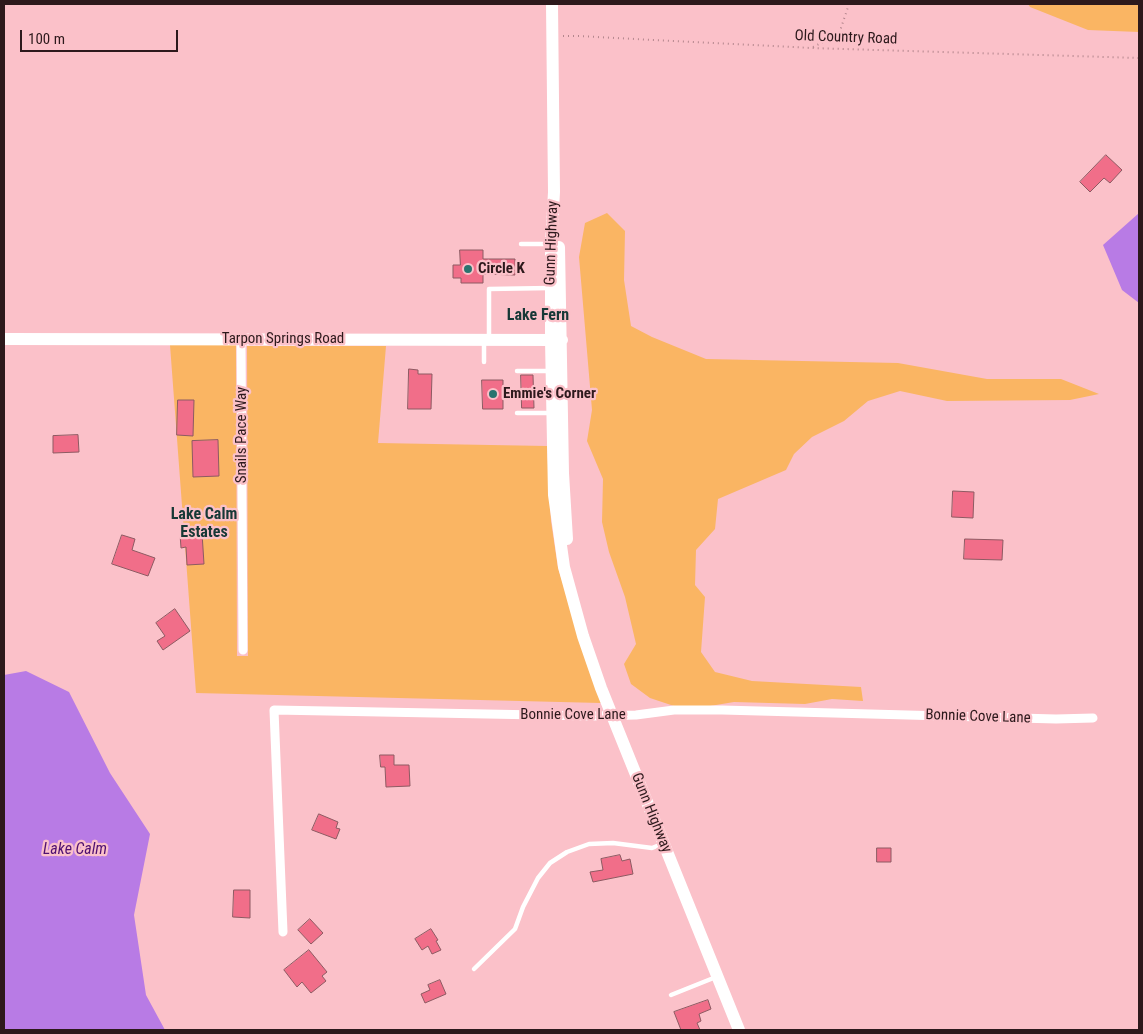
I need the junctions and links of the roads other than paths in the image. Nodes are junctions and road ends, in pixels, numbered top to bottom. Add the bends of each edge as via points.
1 (552, 4) edge
2 (554, 192) junction
3 (521, 244) dead end
4 (551, 244) junction
5 (551, 288) junction
6 (4, 339) edge
7 (241, 339) junction
8 (486, 340) junction
9 (556, 340) junction
10 (484, 362) dead end
11 (517, 371) dead end
12 (551, 371) junction
13 (552, 412) junction
14 (517, 413) dead end
15 (572, 592) junction
16 (243, 650) dead end
17 (612, 716) junction
18 (1093, 718) dead end
19 (664, 844) junction
20 (283, 932) dead end
21 (474, 969) dead end
22 (717, 977) junction
23 (670, 994) dead end
24 (739, 1030) edge

1 - 2 main road, Gunn Highway
2 - 4 main road, Gunn Highway
2 - 9 main road, Gunn Highway via 559,244
3 - 4 lane
4 - 5 main road, Gunn Highway
5 - 8 lane via 489,289
5 - 9 main road, Gunn Highway
6 - 7 main road, Tarpon Springs Road
7 - 8 main road, Tarpon Springs Road
7 - 16 street, Snails Pace Way
8 - 9 main road, Tarpon Springs Road
8 - 10 lane
9 - 12 main road, Gunn Highway
9 - 15 main road, Gunn Highway
11 - 12 lane
12 - 13 main road, Gunn Highway
13 - 14 lane
13 - 15 main road, Gunn Highway via 556,520
15 - 17 main road, Gunn Highway via 583,636
17 - 18 street, Bonnie Cove Lane via 674,710 722,710
17 - 19 main road, Gunn Highway
17 - 20 street, Bonnie Cove Lane via 274,710
19 - 21 lane via 652,848 613,842 589,844 562,855 550,863 538,878 515,929
19 - 22 main road, Gunn Highway
22 - 23 lane
22 - 24 main road, Gunn Highway

